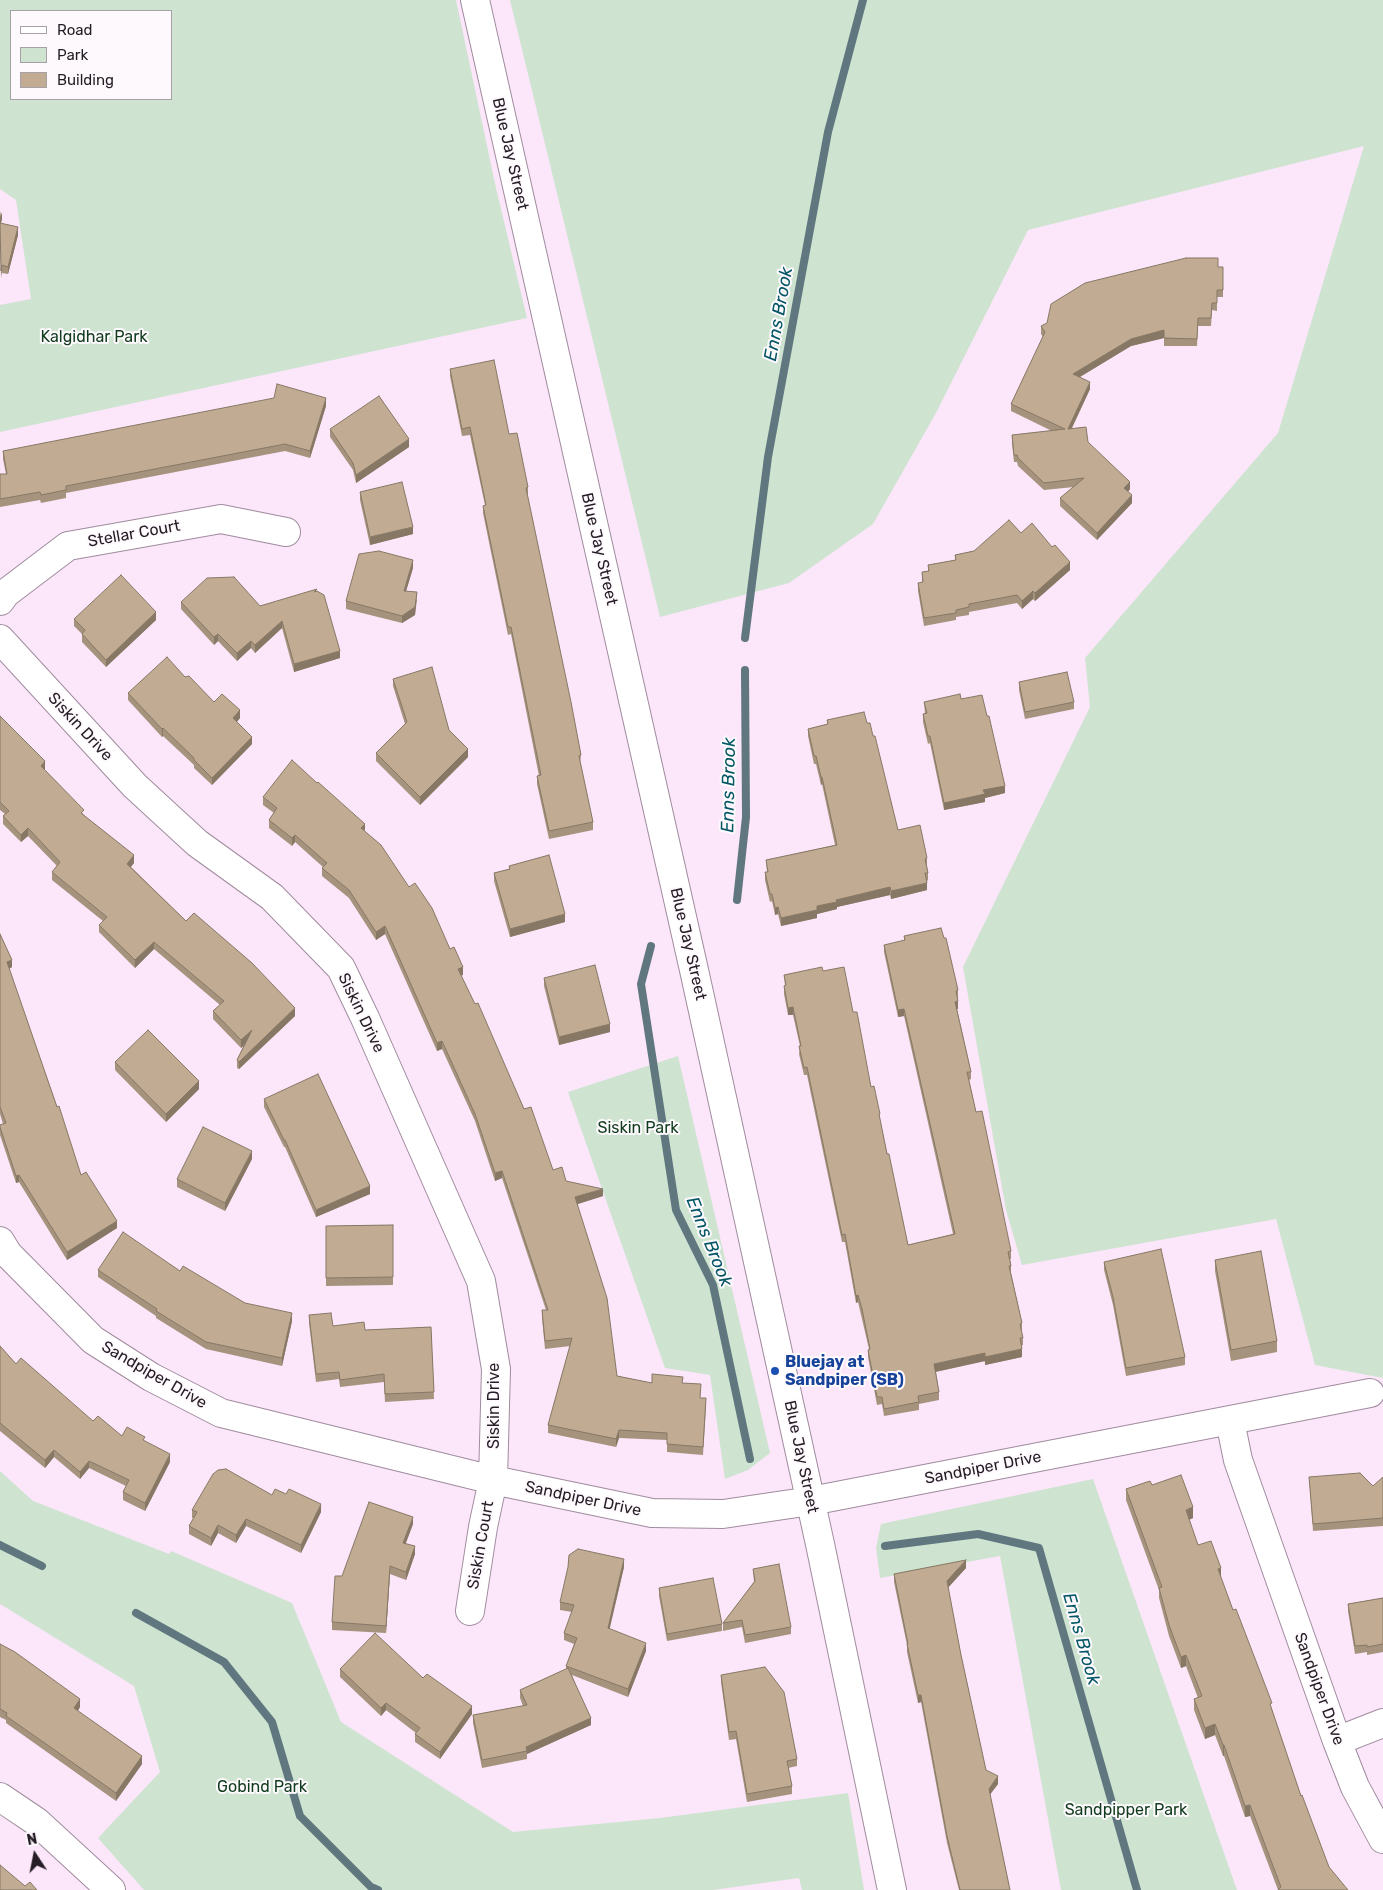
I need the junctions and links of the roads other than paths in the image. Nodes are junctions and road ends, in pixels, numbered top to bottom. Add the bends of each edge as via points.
1 (475, 0) edge
2 (286, 532) dead end
3 (0, 601) edge
4 (0, 640) edge
5 (0, 1241) edge
6 (1370, 1393) dead end
7 (1230, 1421) junction
8 (493, 1480) junction
9 (811, 1501) junction
10 (470, 1611) dead end
11 (1383, 1723) edge
12 (1337, 1741) junction
13 (0, 1797) edge
14 (1383, 1839) edge
15 (111, 1890) edge
16 (892, 1890) edge

1 - 9 street, Blue Jay Street
2 - 3 street, Stellar Court via 221,519 68,546
4 - 8 street, Siskin Drive via 135,786 196,843 272,897 340,968 481,1281 496,1369
5 - 8 street, Sandpiper Drive via 8,1254 93,1340 151,1377 222,1414
6 - 7 street, Sandpiper Drive
7 - 9 street, Sandpiper Drive
7 - 12 street, Sandpiper Drive via 1238,1460
8 - 9 street, Sandpiper Drive via 652,1513 723,1514
8 - 10 street, Siskin Court
9 - 16 street, Blue Jay Street
11 - 12 street
12 - 14 street, Sandpiper Drive via 1354,1787
13 - 15 street via 37,1822

